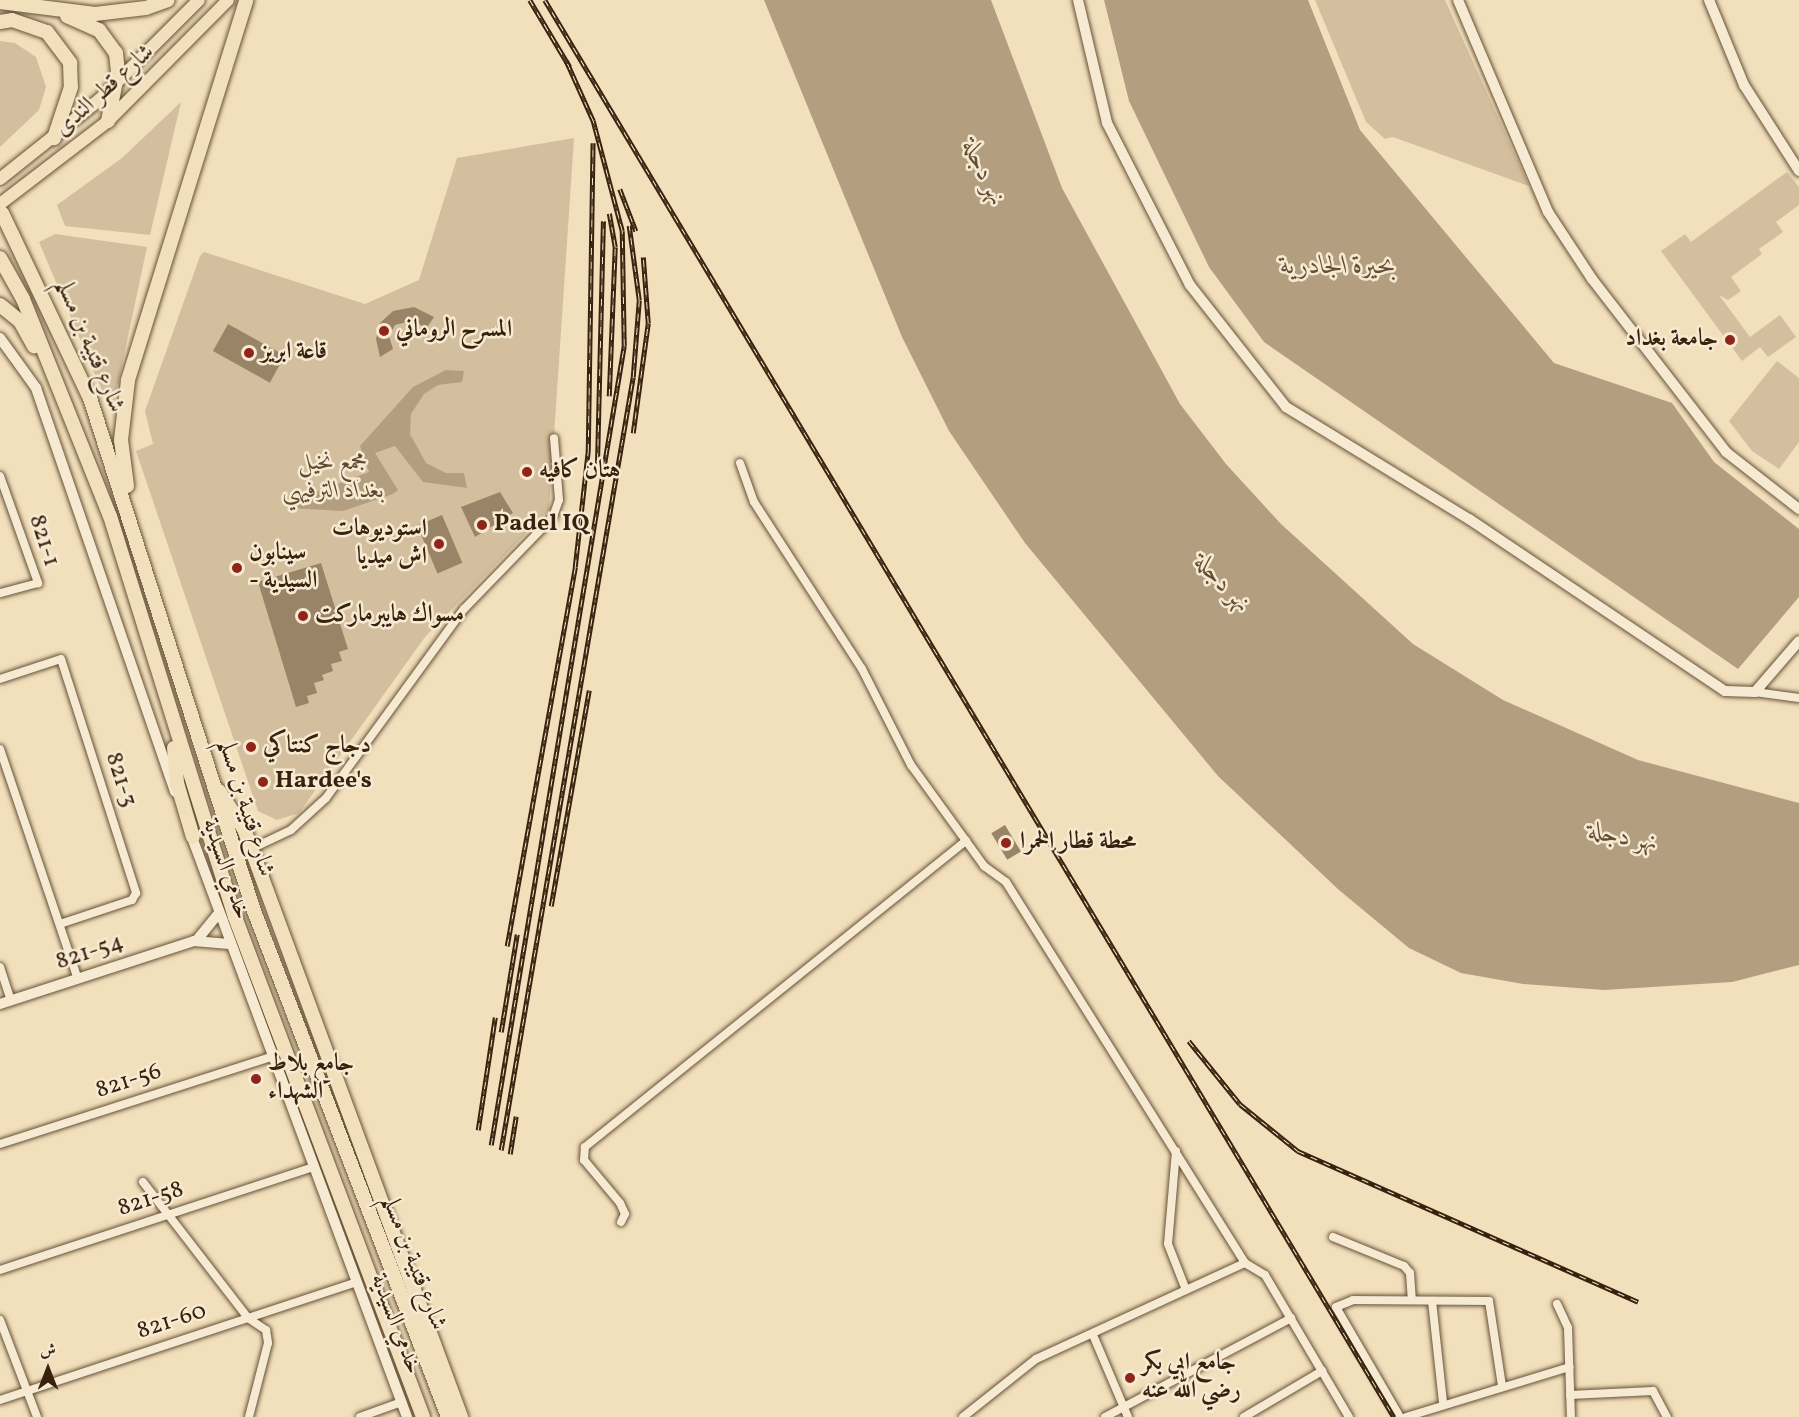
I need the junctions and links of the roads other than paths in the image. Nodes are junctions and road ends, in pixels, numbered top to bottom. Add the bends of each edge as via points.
1 (168, 0) edge
2 (199, 0) edge
3 (228, 0) edge
4 (246, 0) edge
5 (1077, 0) edge
6 (1458, 0) edge
7 (1709, 0) edge
8 (0, 2) edge
9 (44, 8) junction
10 (0, 22) edge
11 (116, 84) junction
12 (108, 121) junction
13 (54, 138) junction
14 (1799, 171) edge
15 (0, 179) edge
16 (1, 208) edge
17 (0, 258) edge
18 (0, 305) edge
19 (0, 338) edge
20 (61, 393) junction
21 (554, 438) dead end
22 (740, 463) dead end
23 (0, 476) edge
24 (1799, 509) edge
25 (135, 529) junction
26 (0, 593) edge
27 (1799, 641) edge
28 (0, 679) edge
29 (1755, 692) junction
30 (1799, 698) edge
31 (174, 737) junction
32 (0, 749) edge
33 (215, 786) junction
34 (193, 837) junction
35 (966, 841) junction
36 (251, 849) junction
37 (218, 914) junction
38 (60, 924) junction
39 (194, 941) junction
40 (229, 945) junction
41 (0, 967) edge
42 (78, 979) junction
43 (5, 1003) edge
44 (271, 1057) junction
45 (0, 1144) edge
46 (1176, 1151) junction
47 (314, 1167) junction
48 (143, 1182) dead end
49 (167, 1215) junction
50 (621, 1222) dead end
51 (1333, 1237) dead end
52 (1245, 1263) junction
53 (0, 1270) edge
54 (357, 1282) junction
55 (1186, 1290) junction
56 (1412, 1300) junction
57 (1432, 1300) junction
58 (1557, 1304) dead end
59 (248, 1318) junction
60 (1291, 1318) junction
61 (0, 1320) edge
62 (1093, 1335) junction
63 (1570, 1367) junction
64 (1322, 1371) junction
65 (1502, 1386) junction
66 (27, 1391) junction
67 (1570, 1395) junction
68 (0, 1400) edge
69 (402, 1402) junction
70 (1443, 1402) junction
71 (1124, 1406) junction
72 (37, 1417) edge
73 (249, 1417) edge
74 (360, 1417) edge
75 (407, 1417) edge
76 (423, 1417) edge
77 (448, 1417) edge
78 (461, 1417) edge
79 (963, 1417) edge
80 (1105, 1417) edge
81 (1128, 1417) edge
82 (1245, 1417) edge
83 (1349, 1417) edge
84 (1400, 1417) edge
85 (1406, 1417) edge
86 (1571, 1417) edge
87 (1667, 1417) edge

1 - 9 highway via 112,13
2 - 11 main road, شارع قطر الندى
3 - 12 main road, شارع قطر الندى
4 - 25 highway via 128,380 121,440
5 - 29 street via 1107,123 1190,285 1286,406 1469,519 1725,691
6 - 24 street via 1548,212 1592,279 1726,452
7 - 14 street via 1744,85
8 - 9 highway
9 - 11 highway via 80,21 109,39 116,53
10 - 13 highway via 12,20 47,32 70,63 71,87
11 - 12 highway
11 - 13 main road, شارع قطر الندى
12 - 16 main road, شارع قطر الندى
13 - 15 main road, شارع قطر الندى
16 - 25 highway, شارع قتيبة بن مسلم via 90,398
17 - 20 highway, شارع قتيبة بن مسلم
18 - 20 highway via 20,321
19 - 34 street, خدمي السيدية via 36,388 144,713
20 - 31 highway, شارع قتيبة بن مسلم via 110,516
21 - 36 street via 559,500 553,517 464,609 326,798 291,830
22 - 35 street via 754,502 862,669 911,765
23 - 26 street, 821-1 via 38,583
25 - 33 highway, شارع قتيبة بن مسلم
27 - 29 street
28 - 38 street, 821-3 via 61,659 136,893 132,900
29 - 30 street
31 - 34 highway via 177,783
31 - 76 highway, شارع قتيبة بن مسلم via 235,917
32 - 38 street
33 - 36 highway via 238,818
33 - 77 highway, شارع قتيبة بن مسلم via 254,911
34 - 37 street, خدمي السيدية
35 - 46 street via 984,866 1006,882
35 - 50 street via 588,1144 584,1160 620,1203 625,1214
36 - 78 highway
37 - 39 street, 821-54 via 208,932
37 - 40 street, خدمي السيدية
38 - 42 street
39 - 40 street, 821-54
39 - 42 street, 821-54
40 - 44 street, خدمي السيدية
41 - 43 street
42 - 43 street, 821-54
44 - 45 street, 821-56
44 - 47 street, خدمي السيدية
46 - 52 street
46 - 55 street via 1168,1244
47 - 49 street, 821-58
47 - 54 street, خدمي السيدية
48 - 49 street
49 - 53 street, 821-58
49 - 59 street
51 - 56 street via 1404,1266 1410,1273
52 - 55 street
52 - 60 street via 1265,1275
54 - 59 street, 821-60
54 - 69 street, خدمي السيدية
55 - 62 street
56 - 57 street
56 - 84 street via 1353,1300 1336,1307
57 - 65 street via 1490,1303
57 - 70 street
58 - 63 street via 1568,1328
59 - 66 street, 821-60
59 - 73 street via 266,1330 268,1343
60 - 64 street
60 - 71 street
61 - 66 street
62 - 71 street
62 - 79 street via 1036,1359
63 - 65 street
63 - 67 street
64 - 82 street
64 - 83 street
65 - 70 street
66 - 68 street, 821-60
66 - 72 street
67 - 86 street
67 - 87 street via 1653,1391
69 - 74 street
69 - 75 street, خدمي السيدية
70 - 85 street
71 - 80 street
71 - 81 street

